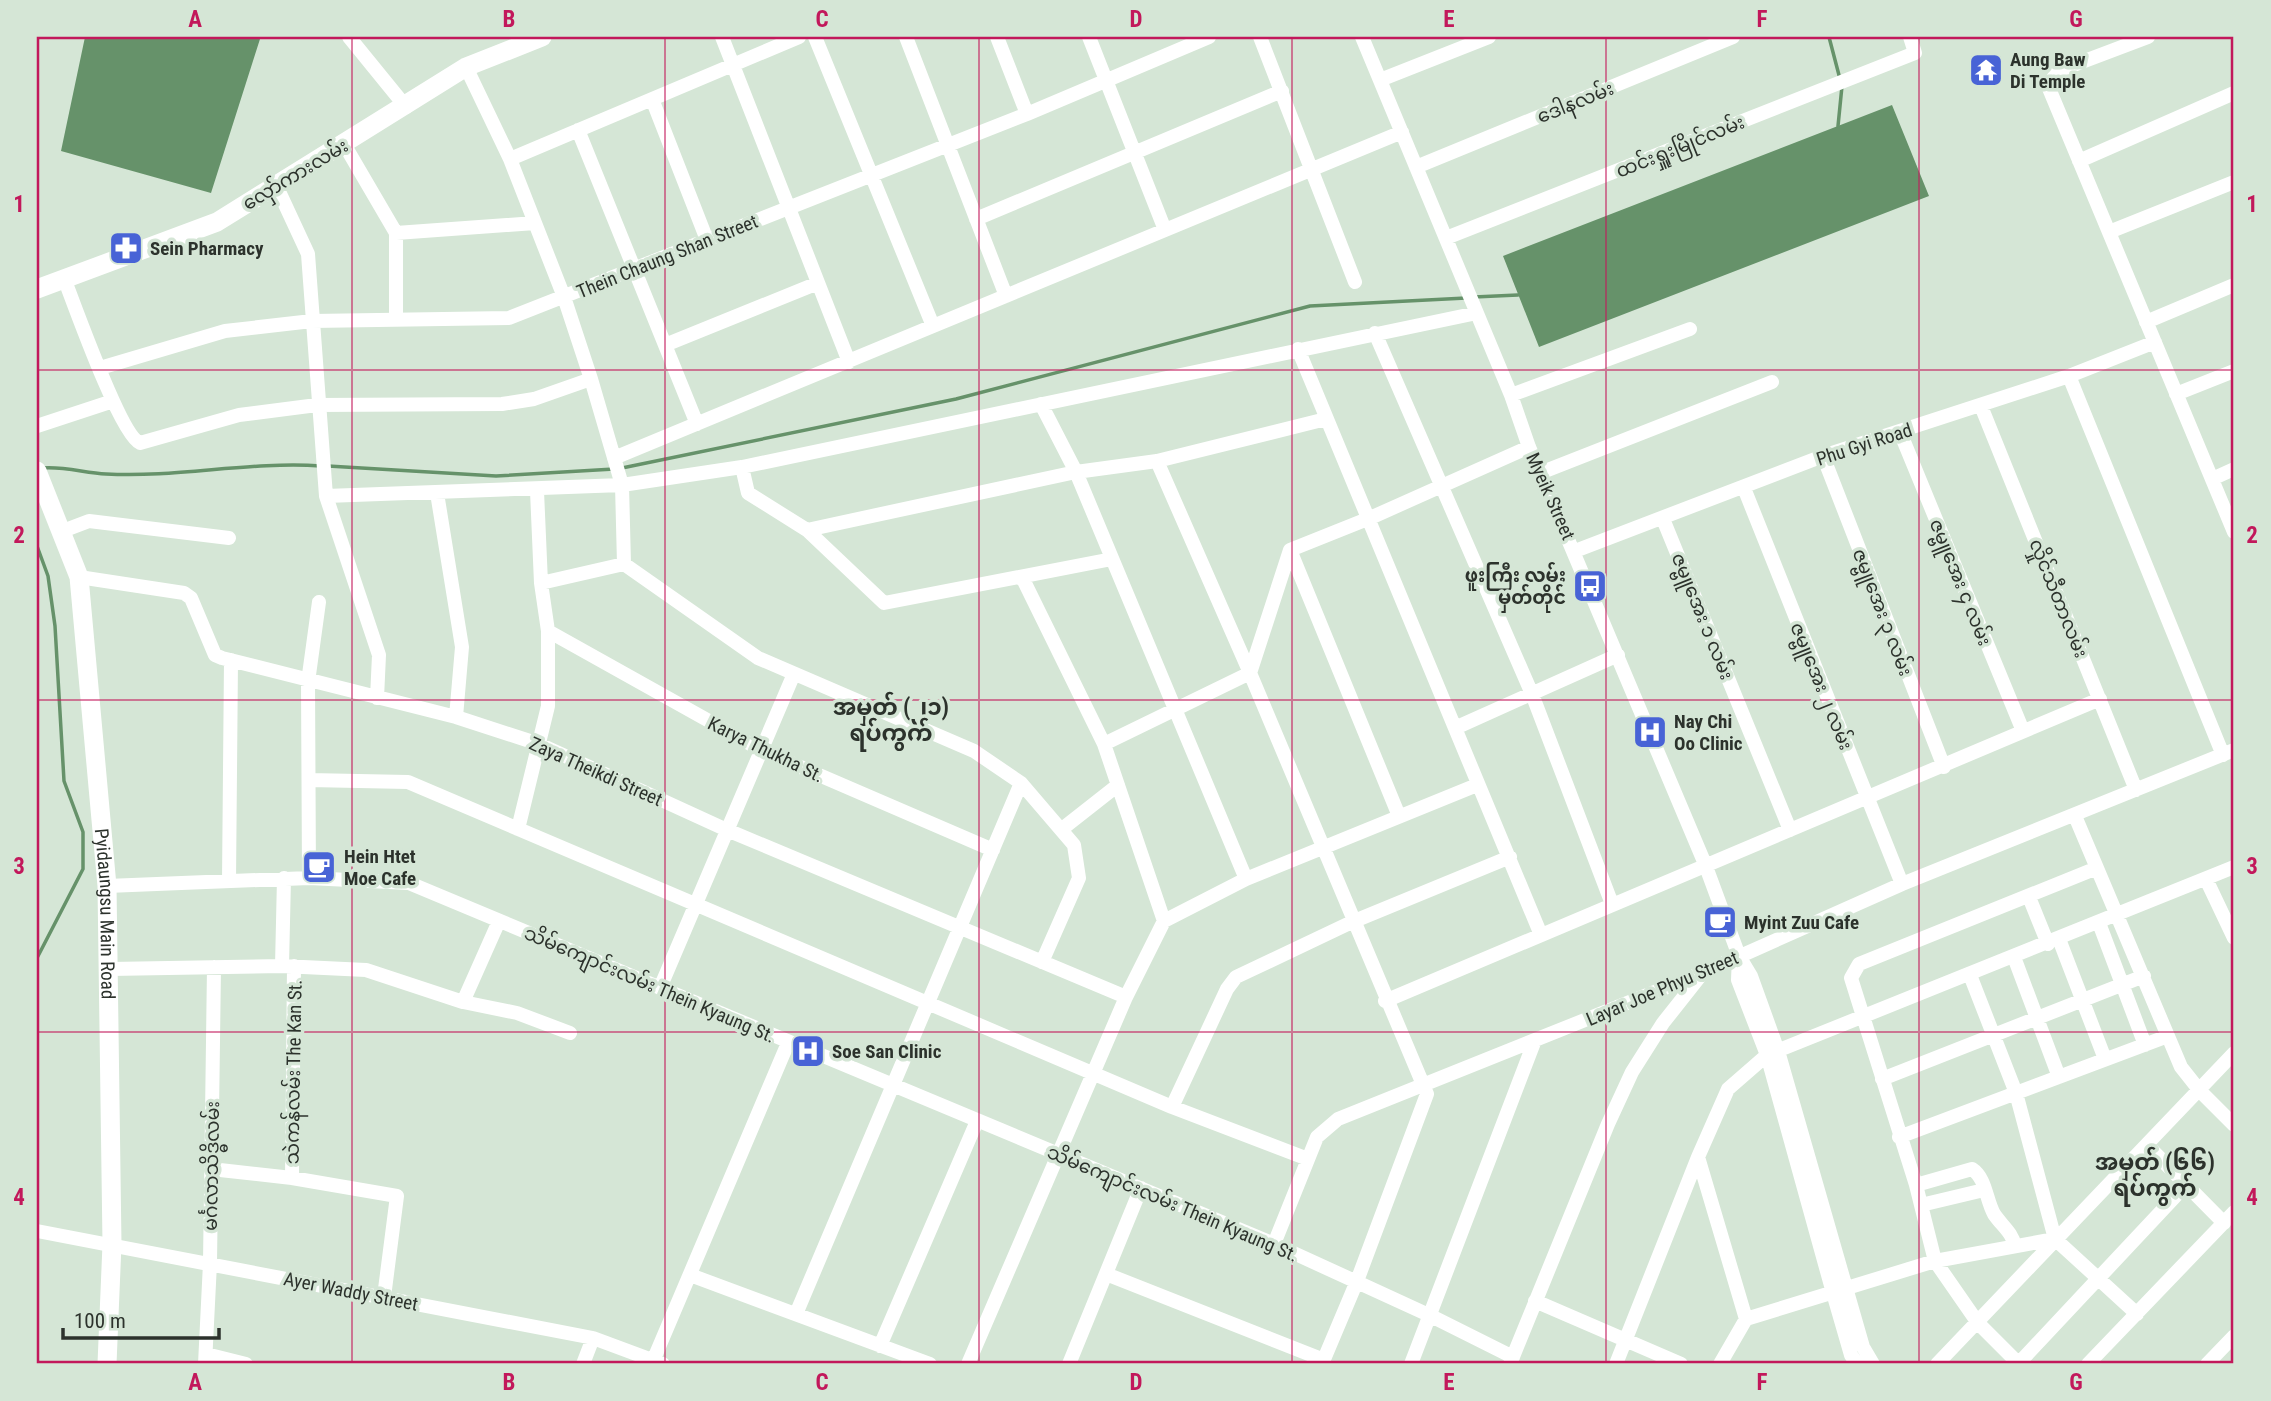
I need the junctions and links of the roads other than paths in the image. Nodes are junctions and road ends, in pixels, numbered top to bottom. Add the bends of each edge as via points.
1 (349, 37) edge
2 (722, 37) edge
3 (799, 37) edge
4 (815, 37) edge
5 (906, 37) edge
6 (997, 37) edge
7 (1089, 37) edge
8 (1209, 37) edge
9 (1260, 37) edge
10 (1362, 37) edge
11 (1489, 37) edge
12 (1733, 37) edge
13 (1910, 37) edge
14 (2148, 37) edge
15 (535, 38) edge
16 (733, 65) junction
17 (466, 67) junction
18 (1106, 80) junction
19 (1380, 80) junction
20 (1282, 91) junction
21 (2234, 93) edge
22 (652, 99) junction
23 (406, 107) junction
24 (1027, 114) junction
25 (578, 130) junction
26 (1402, 132) junction
27 (344, 144) junction
28 (947, 145) junction
29 (1134, 153) junction
30 (510, 159) junction
31 (2079, 161) junction
32 (1416, 167) junction
33 (1314, 168) junction
34 (871, 175) junction
35 (2234, 182) edge
36 (276, 185) junction
37 (788, 208) junction
38 (976, 219) junction
39 (535, 223) junction
40 (1164, 230) junction
41 (2109, 232) junction
42 (396, 233) junction
43 (1446, 238) junction
44 (707, 240) junction
45 (634, 269) junction
46 (64, 278) junction
47 (1355, 282) dead end
48 (818, 283) junction
49 (2234, 285) edge
50 (37, 289) edge
51 (1006, 296) junction
52 (564, 297) junction
53 (1477, 313) junction
54 (396, 318) junction
55 (312, 321) junction
56 (2146, 322) junction
57 (933, 326) junction
58 (1690, 329) dead end
59 (1375, 333) junction
60 (2155, 342) junction
61 (665, 345) junction
62 (1298, 349) junction
63 (849, 362) junction
64 (100, 368) junction
65 (2234, 371) edge
66 (2069, 376) junction
67 (592, 379) junction
68 (1772, 382) dead end
69 (2176, 394) junction
70 (1511, 395) junction
71 (113, 401) junction
72 (1041, 404) junction
73 (317, 405) junction
74 (1981, 406) junction
75 (1326, 419) junction
76 (697, 425) junction
77 (37, 426) edge
78 (1900, 432) junction
79 (1529, 447) junction
80 (1822, 456) junction
81 (1157, 461) junction
82 (742, 467) junction
83 (618, 470) junction
84 (2234, 470) edge
85 (37, 471) edge
86 (1076, 472) junction
87 (1540, 473) junction
88 (2212, 479) junction
89 (1441, 486) junction
90 (1744, 488) junction
91 (325, 491) junction
92 (537, 491) junction
93 (437, 493) junction
94 (1370, 518) junction
95 (1664, 519) junction
96 (807, 530) junction
97 (2234, 531) edge
98 (60, 532) junction
99 (229, 538) dead end
100 (1290, 550) junction
101 (1575, 551) junction
102 (1112, 559) junction
103 (624, 564) junction
104 (1022, 577) junction
105 (79, 578) junction
106 (541, 583) junction
107 (320, 602) dead end
108 (548, 631) junction
109 (1618, 655) junction
110 (231, 660) junction
111 (1250, 673) junction
112 (793, 676) junction
113 (308, 682) junction
114 (1532, 694) junction
115 (377, 698) junction
116 (2100, 699) junction
117 (1175, 710) junction
118 (456, 718) junction
119 (1455, 728) junction
120 (2022, 731) junction
121 (539, 744) junction
122 (1104, 744) junction
123 (761, 750) junction
124 (2229, 753) edge
125 (1944, 767) junction
126 (309, 780) junction
127 (1021, 783) junction
128 (1118, 785) junction
129 (1477, 785) junction
130 (2136, 790) junction
131 (1866, 796) junction
132 (1399, 816) junction
133 (2076, 816) junction
134 (518, 829) junction
135 (1062, 829) junction
136 (727, 830) junction
137 (1790, 830) junction
138 (1322, 848) junction
139 (993, 850) junction
140 (1510, 857) junction
141 (1705, 864) junction
142 (2097, 867) junction
143 (2234, 867) edge
144 (284, 878) junction
145 (309, 878) junction
146 (2206, 879) junction
147 (1246, 880) junction
148 (229, 881) junction
149 (1902, 884) junction
150 (107, 886) junction
151 (2029, 897) junction
152 (696, 902) junction
153 (1612, 904) junction
154 (2116, 916) junction
155 (499, 921) junction
156 (1164, 921) junction
157 (1352, 922) junction
158 (2099, 923) junction
159 (960, 928) junction
160 (1542, 936) junction
161 (2234, 938) edge
162 (2054, 941) junction
163 (1739, 956) junction
164 (2014, 957) junction
165 (1042, 962) junction
166 (288, 966) junction
167 (214, 967) junction
168 (110, 969) junction
169 (1702, 973) junction
170 (1970, 975) junction
171 (2144, 976) junction
172 (2124, 985) junction
173 (660, 988) junction
174 (1126, 997) junction
175 (1385, 1001) junction
176 (463, 1002) junction
177 (928, 1002) junction
178 (2083, 1002) junction
179 (1862, 1020) junction
180 (2038, 1020) junction
181 (570, 1033) dead end
182 (1993, 1035) junction
183 (2168, 1035) junction
184 (1535, 1040) junction
185 (788, 1043) junction
186 (2144, 1045) junction
187 (1773, 1053) junction
188 (2234, 1053) edge
189 (2105, 1059) junction
190 (1094, 1073) junction
191 (2060, 1077) junction
192 (1882, 1079) junction
193 (892, 1086) junction
194 (1425, 1086) junction
195 (2200, 1091) junction
196 (2016, 1093) junction
197 (1172, 1107) junction
198 (977, 1121) junction
199 (2234, 1125) edge
200 (1899, 1137) junction
201 (2147, 1145) junction
202 (1058, 1155) junction
203 (1698, 1157) junction
204 (1308, 1158) junction
205 (211, 1169) junction
206 (292, 1178) junction
207 (1916, 1185) junction
208 (2185, 1187) junction
209 (1141, 1188) junction
210 (1984, 1190) junction
211 (1921, 1205) junction
212 (2229, 1218) edge
213 (37, 1231) edge
214 (2055, 1239) junction
215 (112, 1244) junction
216 (1274, 1244) junction
217 (2015, 1247) junction
218 (1935, 1261) junction
219 (210, 1264) junction
220 (1106, 1274) junction
221 (690, 1275) junction
222 (2100, 1279) junction
223 (1357, 1281) junction
224 (1839, 1291) junction
225 (384, 1297) junction
226 (1535, 1301) junction
227 (796, 1314) junction
228 (2137, 1314) junction
229 (1431, 1315) junction
230 (1746, 1319) junction
231 (1978, 1323) junction
232 (2234, 1336) edge
233 (593, 1338) junction
234 (1626, 1339) junction
235 (880, 1346) junction
236 (205, 1359) edge
237 (1511, 1361) edge
238 (658, 1362) edge
239 (1323, 1362) edge
240 (107, 1364) edge
241 (246, 1364) edge
242 (583, 1364) edge
243 (930, 1364) edge
244 (968, 1364) edge
245 (1069, 1364) edge
246 (1410, 1364) edge
247 (1616, 1364) edge
248 (1681, 1364) edge
249 (1720, 1364) edge
250 (1857, 1364) edge
251 (1873, 1364) edge
252 (1937, 1364) edge
253 (2019, 1364) edge
254 (2088, 1364) edge
255 (2207, 1364) edge

1 - 23 street
2 - 16 street
3 - 16 street
4 - 34 street
5 - 28 street
6 - 24 street
7 - 18 street
8 - 18 street, Thein Chaung Shan Street
9 - 20 street
10 - 19 street, Myeik Street
11 - 19 street
12 - 32 street, ဒေါနလမ်း
13 - 43 street, ထင်းရှူးမြိုင်လမ်း via 1914,53
14 - 31 street via 2058,71 2049,86
15 - 17 main road, လှော်ကားလမ်း
16 - 22 street
16 - 37 street
17 - 23 main road, လှော်ကားလမ်း
17 - 30 street
18 - 24 street, Thein Chaung Shan Street
18 - 29 street
19 - 26 street, Myeik Street
20 - 29 street
20 - 33 street
21 - 31 street
22 - 25 street
22 - 44 street
23 - 27 main road, လှော်ကားလမ်း
24 - 28 street, Thein Chaung Shan Street
25 - 30 street
25 - 45 street
26 - 32 street, Myeik Street
26 - 33 street
27 - 36 main road, လှော်ကားလမ်း
27 - 42 street
28 - 34 street, Thein Chaung Shan Street
28 - 38 street
29 - 38 street
29 - 40 street
30 - 39 street
31 - 41 street
32 - 43 street, Myeik Street
33 - 40 street
33 - 47 street
34 - 37 street, Thein Chaung Shan Street
34 - 57 street
35 - 41 street
36 - 46 main road, လှော်ကားလမ်း via 217,222
36 - 55 street via 308,254
37 - 44 street, Thein Chaung Shan Street
37 - 48 street
38 - 51 street
39 - 42 street
39 - 52 street
40 - 51 street
41 - 56 street
42 - 54 street
43 - 53 street, Myeik Street
44 - 45 street, Thein Chaung Shan Street
45 - 52 street, Thein Chaung Shan Street
45 - 61 street
46 - 50 main road, လှော်ကားလမ်း
46 - 64 street
48 - 61 street
48 - 63 street
49 - 56 street
51 - 57 street
52 - 54 street, Thein Chaung Shan Street via 509,318
52 - 67 street
53 - 59 street
53 - 70 street, Myeik Street
54 - 55 street, Thein Chaung Shan Street
55 - 64 street, Thein Chaung Shan Street via 225,331
55 - 73 street
56 - 60 street
57 - 63 street
58 - 70 street
59 - 62 street
59 - 89 street
60 - 66 street, Phu Gyi Road
60 - 69 street
61 - 76 street
62 - 72 street
62 - 75 street
63 - 76 street
64 - 71 street
65 - 69 street
66 - 74 street, Phu Gyi Road
66 - 124 street
67 - 73 street via 534,399 502,404
67 - 83 street
68 - 87 street
69 - 88 street
70 - 79 street, Myeik Street
71 - 73 street via 132,439 140,443 239,415
71 - 77 street
72 - 82 street
72 - 86 street
73 - 91 street
74 - 78 street, Phu Gyi Road
74 - 116 street, လှိုင်သီတာလမ်း
75 - 81 street
75 - 94 street
76 - 83 street
78 - 80 street, Phu Gyi Road
78 - 120 street, ဇမ္ဗူအေး ၄ လမ်း
79 - 87 street, Myeik Street
79 - 89 street
80 - 90 street, Phu Gyi Road
80 - 125 street, ဇမ္ဗူအေး ၃ လမ်း
81 - 86 street
81 - 111 street
82 - 83 street
82 - 96 street via 748,493
83 - 92 street
83 - 103 street
84 - 88 street
85 - 98 main road, Pyidaungsu Main Road
86 - 96 street
86 - 102 street
87 - 101 street, Myeik Street
88 - 97 street
89 - 94 street
89 - 114 street
90 - 95 street, Phu Gyi Road
90 - 131 street, ဇမ္ဗူအေး ၂ လမ်း
91 - 93 street
91 - 115 street via 379,655
92 - 93 street
92 - 106 street
93 - 118 street via 462,647
94 - 100 street
94 - 119 street
95 - 101 street, Phu Gyi Road
95 - 137 street, ဇမ္ဗူအေး ၁ လမ်း
96 - 104 street via 884,604
98 - 99 street via 89,521
98 - 105 main road, Pyidaungsu Main Road
100 - 111 street
100 - 132 street
101 - 109 street, Myeik Street
102 - 104 street
102 - 117 street
103 - 106 street
103 - 112 street via 758,658
104 - 122 street
105 - 110 street, Zaya Theikdi Street via 184,593 191,598 215,655
105 - 150 main road, Pyidaungsu Main Road
106 - 108 street
107 - 113 street
108 - 121 street via 548,706
108 - 123 street, Karya Thukha St.
109 - 114 street
109 - 141 street, Myeik Street
110 - 113 street, Zaya Theikdi Street
110 - 148 street
111 - 117 street
111 - 138 street
112 - 123 street
112 - 127 street via 974,751
113 - 115 street, Zaya Theikdi Street
113 - 126 street
114 - 119 street
114 - 153 street
115 - 118 street, Zaya Theikdi Street
116 - 120 street
116 - 130 street, လှိုင်သီတာလမ်း
117 - 122 street
117 - 147 street
118 - 121 street, Zaya Theikdi Street
119 - 129 street
120 - 125 street
121 - 134 street
121 - 136 street, Zaya Theikdi Street
122 - 128 street
123 - 136 street
123 - 139 street, Karya Thukha St.
124 - 130 street, Layar Joe Phyu Street
125 - 131 street
126 - 134 street via 408,782
126 - 145 street
127 - 135 street
127 - 139 street
128 - 135 street
128 - 156 street
129 - 132 street
129 - 140 street
130 - 133 street, Layar Joe Phyu Street
131 - 137 street
131 - 149 street, ဇမ္ဗူအေး ၂ လမ်း
132 - 138 street
133 - 142 street
133 - 149 street, Layar Joe Phyu Street
134 - 152 street
135 - 165 street via 1074,845 1079,878
136 - 152 street
136 - 159 street, Zaya Theikdi Street
137 - 141 street
138 - 147 street
138 - 157 street
139 - 159 street
140 - 157 street
140 - 160 street
141 - 153 street
141 - 163 street, Myeik Street
142 - 151 street
142 - 154 street
143 - 146 street
144 - 145 street, သိမ်ကျောင်းလမ်း Thein Kyaung St.
144 - 148 street, သိမ်ကျောင်းလမ်း Thein Kyaung St.
144 - 166 street, သဲကန်လမ်း The Kan St.
145 - 155 street, သိမ်ကျောင်းလမ်း Thein Kyaung St. via 409,883
146 - 154 street
146 - 161 street
147 - 156 street
148 - 150 street, သိမ်ကျောင်းလမ်း Thein Kyaung St.
149 - 163 street, Layar Joe Phyu Street
150 - 168 main road, Pyidaungsu Main Road
151 - 162 street
151 - 179 street via 1859,964 1851,978
152 - 173 street
152 - 177 street
153 - 160 street
154 - 158 street
154 - 171 street
155 - 173 street, သိမ်ကျောင်းလမ်း Thein Kyaung St.
155 - 176 street
156 - 174 street
157 - 175 street
157 - 197 street via 1236,977
158 - 162 street
158 - 172 street
159 - 165 street, Zaya Theikdi Street
159 - 177 street
160 - 175 street
162 - 164 street
162 - 178 street
163 - 169 street, Layar Joe Phyu Street
163 - 187 street, Myeik Street via 1738,980
164 - 170 street
164 - 180 street
165 - 174 street, Zaya Theikdi Street
166 - 167 street
166 - 176 street via 366,970
166 - 206 street, သဲကန်လမ်း The Kan St.
167 - 168 street
167 - 205 street, မင်္ဂလာသိဒ္ဓိလမ်း
168 - 215 main road, Pyidaungsu Main Road
169 - 184 street, Layar Joe Phyu Street
169 - 226 street via 1632,1072
170 - 179 street
170 - 182 street
171 - 172 street
171 - 183 street
172 - 178 street
172 - 186 street
173 - 185 street, သိမ်ကျောင်းလမ်း Thein Kyaung St.
174 - 190 street
175 - 194 street
176 - 181 street via 517,1013
177 - 190 street
177 - 193 street
178 - 180 street
178 - 189 street
179 - 187 street
179 - 192 street
180 - 182 street
180 - 191 street
182 - 192 street
182 - 196 street
183 - 186 street
183 - 195 street via 2181,1068
184 - 194 street, Layar Joe Phyu Street
184 - 229 street
185 - 193 street, သိမ်ကျောင်းလမ်း Thein Kyaung St.
185 - 221 street
186 - 189 street
187 - 203 street via 1728,1089
187 - 224 street, Myeik Street
188 - 195 street
189 - 191 street
190 - 197 street
190 - 202 street
191 - 196 street
192 - 200 street
193 - 198 street, သိမ်ကျောင်းလမ်း Thein Kyaung St.
193 - 227 street
194 - 204 street, Layar Joe Phyu Street via 1338,1119 1317,1137
194 - 223 street via 1426,1104
195 - 199 street
195 - 201 street
196 - 200 street
196 - 214 street
197 - 204 street
198 - 202 street, သိမ်ကျောင်းလမ်း Thein Kyaung St.
198 - 235 street
200 - 207 street
201 - 208 street
201 - 214 street
202 - 209 street, သိမ်ကျောင်းလမ်း Thein Kyaung St.
202 - 244 street
203 - 230 street
203 - 234 street
204 - 216 street, Layar Joe Phyu Street
205 - 206 street
205 - 219 street, မင်္ဂလာသိဒ္ဓိလမ်း
206 - 225 street via 397,1196
207 - 210 street via 1972,1169
207 - 211 street
208 - 212 street
208 - 222 street
209 - 216 street, သိမ်ကျောင်းလမ်း Thein Kyaung St.
209 - 220 street
210 - 211 street
210 - 217 street
211 - 218 street
212 - 228 street
213 - 215 street, Ayer Waddy Street
214 - 217 street
214 - 222 street
214 - 231 street
215 - 219 street, Ayer Waddy Street
215 - 240 main road, Pyidaungsu Main Road
216 - 223 street, သိမ်ကျောင်းလမ်း Thein Kyaung St.
217 - 218 street
218 - 224 street
218 - 231 street
219 - 225 street, Ayer Waddy Street
219 - 236 street, မင်္ဂလာသိဒ္ဓိလမ်း
220 - 239 street
220 - 245 street
221 - 227 street
221 - 238 street
222 - 228 street
222 - 253 street
223 - 229 street, သိမ်ကျောင်းလမ်း Thein Kyaung St.
223 - 239 street
224 - 230 street
224 - 250 street via 1851,1355
224 - 251 street
225 - 233 street, Ayer Waddy Street
226 - 234 street
226 - 237 street
227 - 235 street
228 - 254 street
229 - 237 street, သိမ်ကျောင်းလမ်း Thein Kyaung St.
229 - 246 street
230 - 249 street
231 - 252 street
231 - 253 street
232 - 255 street
233 - 238 street, Ayer Waddy Street
233 - 242 street
234 - 247 street
234 - 248 street
235 - 243 street
236 - 241 street

